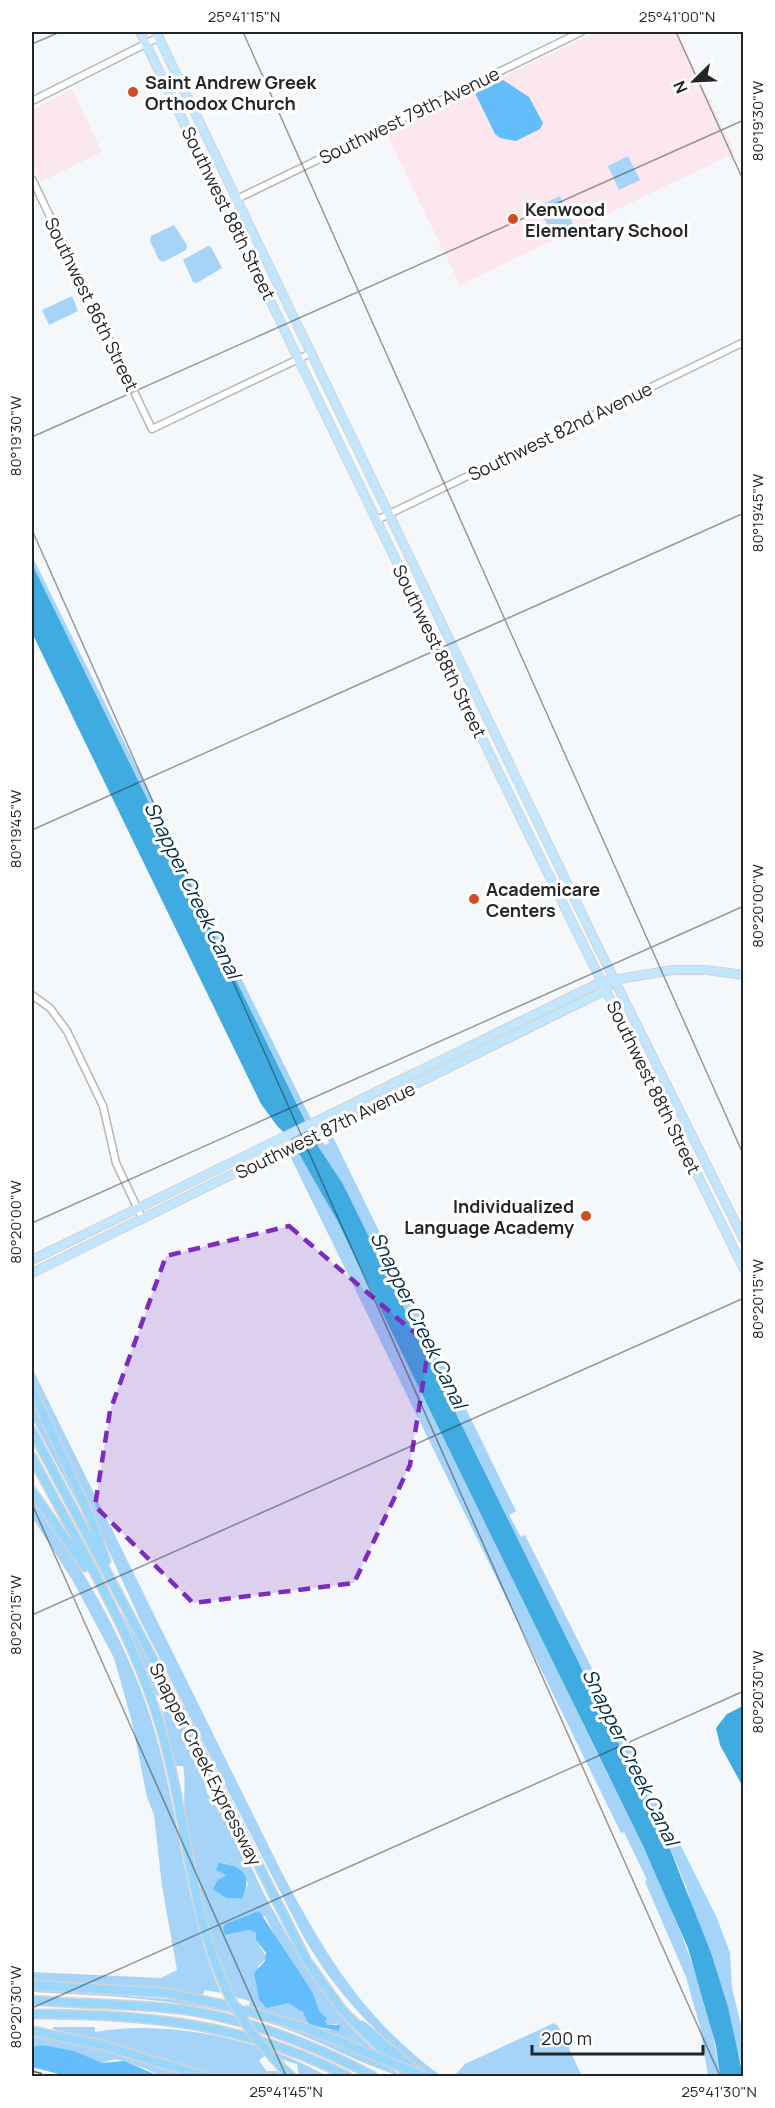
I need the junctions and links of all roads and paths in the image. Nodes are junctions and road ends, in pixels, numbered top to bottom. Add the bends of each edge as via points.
1 (140, 32) edge
2 (581, 32) edge
3 (158, 34) edge
4 (146, 43) junction
5 (32, 101) edge
6 (32, 179) edge
7 (217, 189) junction
8 (237, 199) junction
9 (223, 202) junction
10 (244, 214) junction
11 (744, 342) edge
12 (311, 352) junction
13 (299, 358) junction
14 (389, 514) junction
15 (377, 520) junction
16 (744, 975) edge
17 (601, 982) junction
18 (616, 982) junction
19 (606, 992) junction
20 (32, 995) edge
21 (137, 1208) junction
22 (142, 1218) junction
23 (744, 1239) edge
24 (32, 1260) edge
25 (744, 1269) edge
26 (32, 1273) edge
27 (32, 1389) edge
28 (32, 1431) edge
29 (32, 1457) edge
30 (32, 1491) edge
31 (118, 1593) junction
32 (110, 1602) junction
33 (32, 1984) edge
34 (32, 2000) edge
35 (343, 2011) junction
36 (32, 2014) edge
37 (32, 2031) edge
38 (203, 2076) edge
39 (291, 2076) edge
40 (346, 2076) edge
41 (373, 2076) edge
42 (409, 2076) edge
43 (424, 2076) edge

1 - 4 main road, Southwest 88th Street
2 - 8 street, Southwest 79th Avenue
3 - 4 street
3 - 8 main road, Southwest 88th Street
4 - 5 street
4 - 7 main road, Southwest 88th Street
6 - 13 street, Southwest 86th Street via 152,429
7 - 8 main road
7 - 9 main road, Southwest 88th Street
8 - 10 main road, Southwest 88th Street
9 - 10 main road
9 - 13 main road, Southwest 88th Street
10 - 12 main road, Southwest 88th Street
11 - 14 street, Southwest 82nd Avenue
12 - 13 street
12 - 14 main road, Southwest 88th Street
13 - 15 main road, Southwest 88th Street
14 - 15 street, Southwest 82nd Avenue
14 - 18 main road, Southwest 88th Street
15 - 17 main road, Southwest 88th Street
16 - 18 main road, Southwest 87th Avenue via 673,970
17 - 18 main road, Southwest 87th Avenue
17 - 19 main road, Southwest 88th Street
17 - 21 main road, Southwest 87th Avenue
18 - 19 main road, Southwest 87th Avenue
18 - 23 main road, Southwest 88th Street
19 - 22 main road, Southwest 87th Avenue
19 - 25 main road, Southwest 88th Street
20 - 21 street via 50,1008 68,1031 103,1106 114,1158
21 - 22 street
21 - 24 main road, Southwest 87th Avenue
22 - 26 main road, Southwest 87th Avenue
27 - 31 highway via 91,1519
28 - 31 highway, Snapper Creek Expressway
29 - 32 highway, Snapper Creek Expressway
30 - 32 highway
31 - 35 highway, Snapper Creek Expressway via 287,1924
32 - 39 highway, Snapper Creek Expressway, bridge via 140,1666 160,1725 199,1914 215,1965 251,2032
33 - 43 highway, bridge via 168,1993 244,2010 306,2028
34 - 41 highway via 144,2006 227,2018 280,2034
35 - 42 highway, Snapper Creek Expressway
35 - 43 highway
36 - 40 highway via 145,2019 232,2032 291,2050
37 - 38 highway via 102,2045

